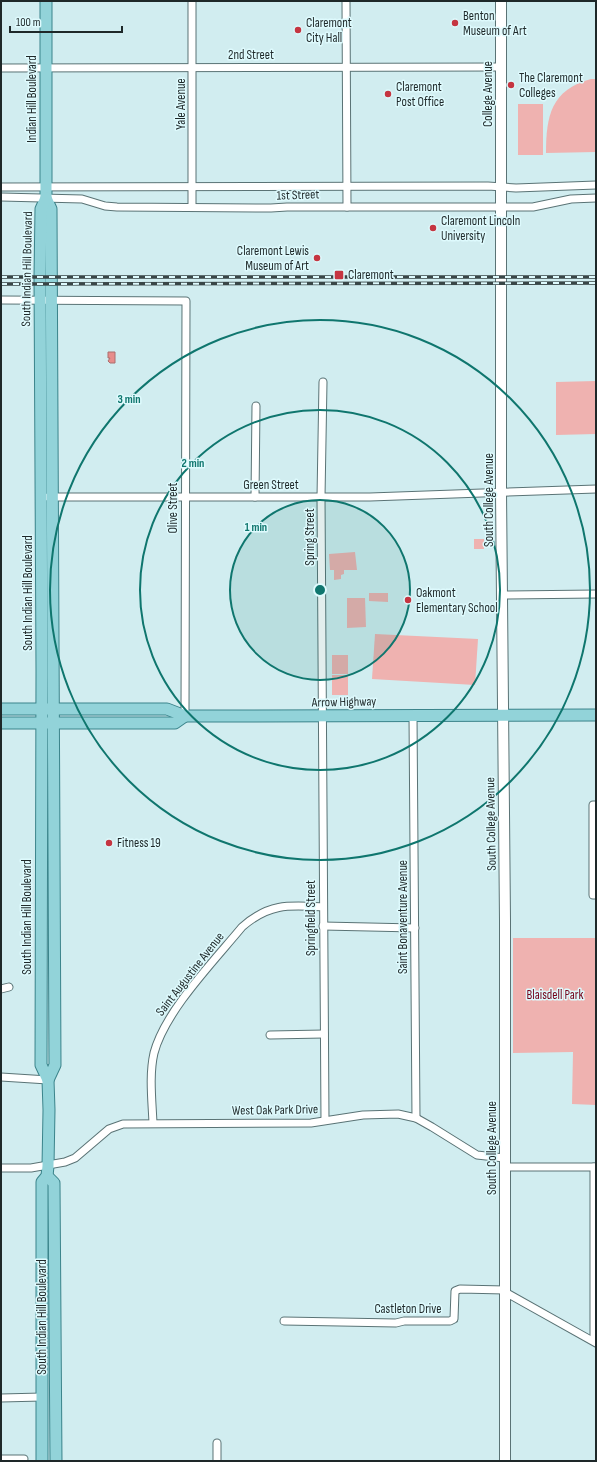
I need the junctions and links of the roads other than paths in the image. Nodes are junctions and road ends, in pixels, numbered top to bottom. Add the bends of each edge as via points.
1 (46, 1) edge
2 (192, 1) edge
3 (346, 1) edge
4 (501, 1) edge
5 (193, 67) junction
6 (347, 67) junction
7 (501, 67) junction
8 (1, 68) edge
9 (46, 68) junction
10 (596, 185) edge
11 (1, 187) edge
12 (193, 187) junction
13 (347, 187) junction
14 (501, 187) junction
15 (46, 192) junction
16 (1, 197) edge
17 (596, 198) edge
18 (502, 206) junction
19 (192, 207) junction
20 (347, 207) junction
21 (1, 300) edge
22 (45, 300) junction
23 (323, 382) dead end
24 (256, 406) dead end
25 (596, 489) edge
26 (501, 492) junction
27 (185, 497) junction
28 (255, 497) junction
29 (322, 497) junction
30 (47, 498) junction
31 (596, 594) edge
32 (502, 595) junction
33 (1, 709) edge
34 (48, 709) junction
35 (413, 715) junction
36 (503, 715) junction
37 (596, 715) edge
38 (185, 716) junction
39 (322, 716) junction
40 (42, 722) junction
41 (54, 722) junction
42 (1, 723) edge
43 (594, 805) edge
44 (595, 895) edge
45 (323, 907) junction
46 (323, 926) junction
47 (415, 928) junction
48 (9, 987) dead end
49 (1, 989) edge
50 (324, 1034) junction
51 (270, 1035) dead end
52 (1, 1077) edge
53 (48, 1080) junction
54 (416, 1118) junction
55 (325, 1120) junction
56 (153, 1123) junction
57 (504, 1162) junction
58 (595, 1167) edge
59 (1, 1168) edge
60 (48, 1171) junction
61 (505, 1291) junction
62 (284, 1320) dead end
63 (595, 1342) edge
64 (42, 1397) junction
65 (1, 1398) edge
66 (217, 1443) dead end
67 (1, 1459) edge
68 (24, 1459) dead end
69 (42, 1461) edge
70 (56, 1461) edge
71 (217, 1461) edge
72 (506, 1461) edge

1 - 9 main road, Indian Hill Boulevard
2 - 5 street, Yale Avenue
3 - 6 street
4 - 7 street, College Avenue
5 - 6 street, 2nd Street
5 - 9 street, 2nd Street
5 - 12 street, Yale Avenue
6 - 7 street, 2nd Street
6 - 13 street
7 - 14 street, College Avenue
8 - 9 street, 2nd Street
9 - 15 main road, Indian Hill Boulevard
10 - 14 street, 1st Street
11 - 15 street, 1st Street
12 - 13 street, 1st Street
12 - 15 street, 1st Street
12 - 19 street, Yale Avenue
13 - 14 street, 1st Street
13 - 20 street
14 - 18 street, South College Avenue
15 - 16 street, 1st Street
15 - 19 street, 1st Street via 105,206
15 - 22 main road, South Indian Hill Boulevard via 51,209
17 - 18 street, 1st Street via 571,199 533,207
18 - 20 street, 1st Street
18 - 26 street, South College Avenue
19 - 20 street, 1st Street
21 - 22 street
22 - 27 street, Olive Street via 186,301
22 - 30 main road, South Indian Hill Boulevard
23 - 29 street, Spring Street
24 - 28 street
25 - 26 street, Green Street
26 - 29 street, Green Street
26 - 32 street, South College Avenue
27 - 28 street, Green Street
27 - 30 street, Green Street
27 - 38 street, Olive Street
28 - 29 street, Green Street
29 - 39 street, Spring Street
30 - 34 main road, South Indian Hill Boulevard
31 - 32 street
32 - 36 street, South College Avenue
33 - 34 main road, Arrow Highway
34 - 38 main road, Arrow Highway via 166,709
34 - 40 main road, South Indian Hill Boulevard
34 - 41 main road, South Indian Hill Boulevard
35 - 36 main road, Arrow Highway
35 - 39 main road, Arrow Highway
35 - 47 street, Saint Bonaventure Avenue
36 - 37 main road, Arrow Highway
36 - 57 street, South College Avenue
38 - 39 main road, Arrow Highway
38 - 41 main road, Arrow Highway via 175,723
39 - 45 street, Springfield Street
40 - 41 main road, Arrow Highway
40 - 42 main road, Arrow Highway
40 - 53 main road, South Indian Hill Boulevard via 41,1065
41 - 53 main road, South Indian Hill Boulevard via 55,1065
43 - 44 street
45 - 46 street, Springfield Street
45 - 56 street, Saint Augustine Avenue via 278,906 252,918 173,1012 154,1052 151,1076
46 - 47 street
46 - 50 street, Springfield Street
47 - 54 street, Saint Bonaventure Avenue
48 - 49 street
50 - 51 street
50 - 55 street, Springfield Street
52 - 53 street
53 - 60 main road, South Indian Hill Boulevard
54 - 55 street, West Oak Park Drive via 398,1114
54 - 57 street, West Oak Park Drive via 477,1155
55 - 56 street, West Oak Park Drive via 311,1123
56 - 60 street, West Oak Park Drive via 123,1124 109,1129 75,1158
57 - 58 street, West Oak Park Drive
57 - 61 street, South College Avenue
58 - 63 street
59 - 60 street, West Oak Park Drive
60 - 64 main road, South Indian Hill Boulevard via 42,1182
60 - 70 main road, South Indian Hill Boulevard via 54,1183
61 - 62 street, Castleton Drive via 455,1291 454,1319 450,1321 396,1323
61 - 63 street
61 - 72 street, South College Avenue
64 - 65 street
64 - 69 main road, South Indian Hill Boulevard
66 - 71 street
67 - 68 street

